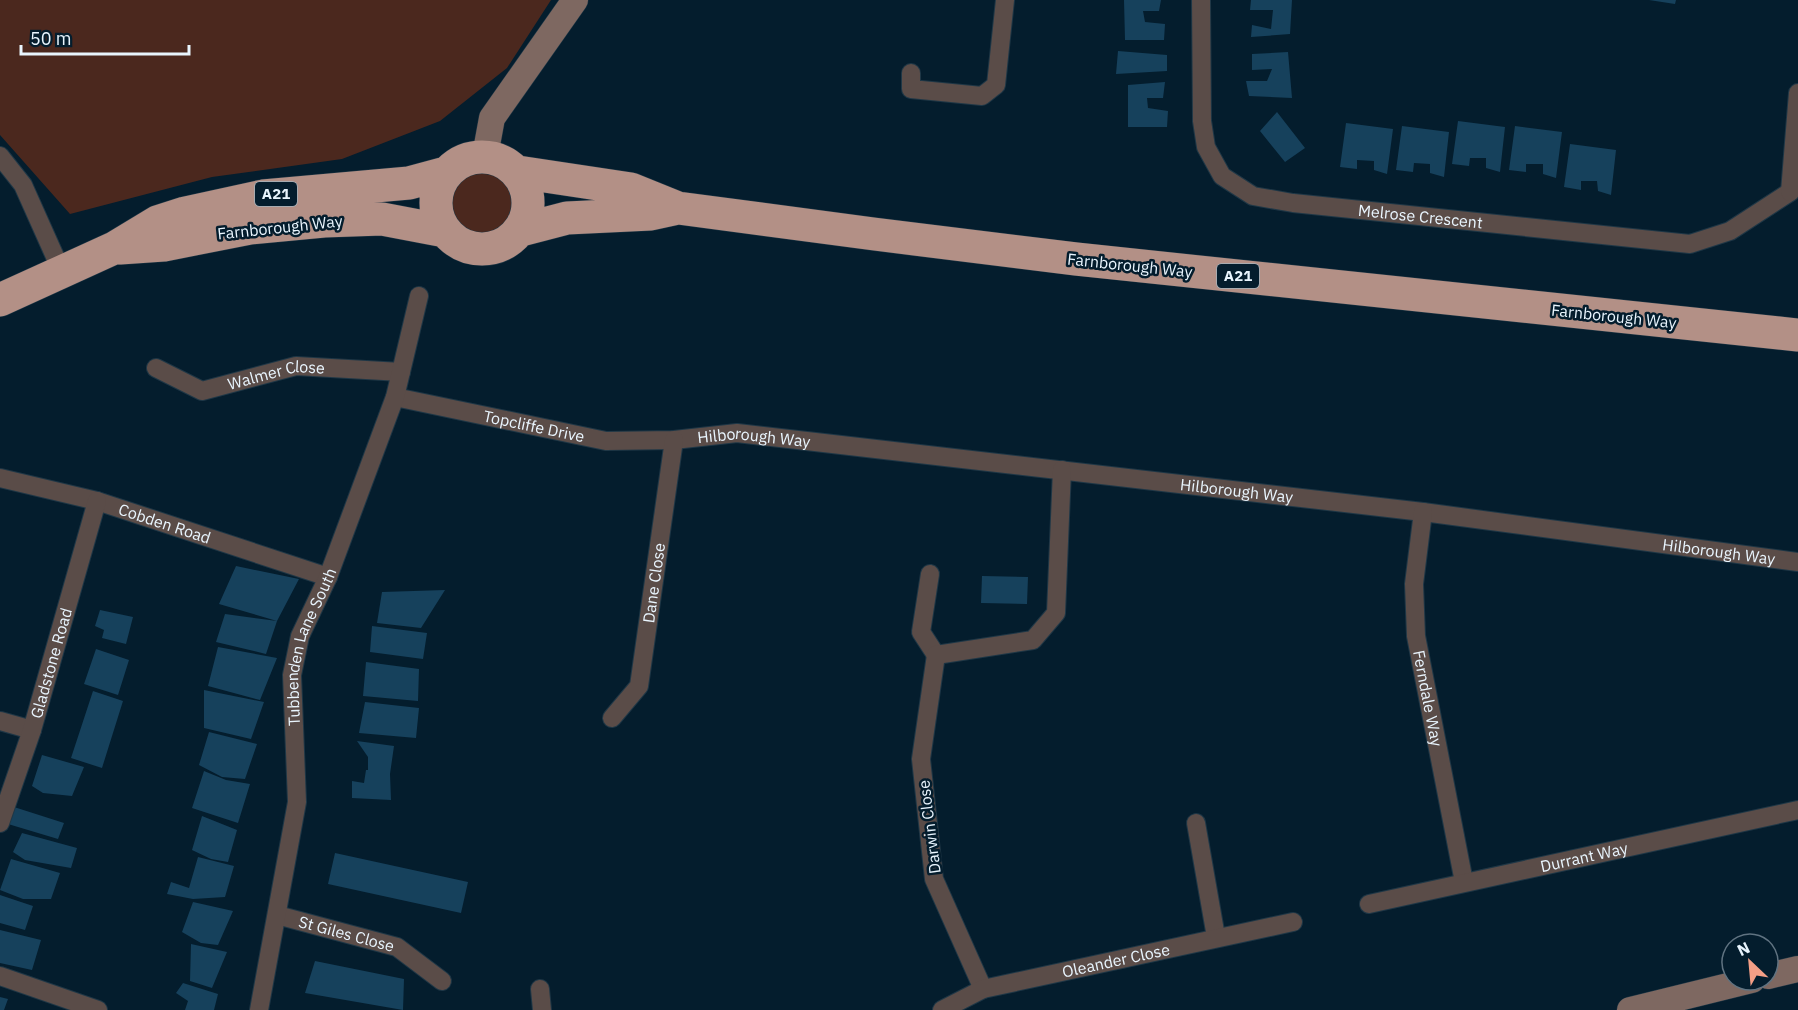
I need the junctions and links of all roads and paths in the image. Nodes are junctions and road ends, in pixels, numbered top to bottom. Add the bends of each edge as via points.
1 (575, 0) edge
2 (1005, 0) edge
3 (1202, 0) edge
4 (911, 73) dead end
5 (1798, 93) edge
6 (0, 156) edge
7 (485, 156) junction
8 (518, 172) junction
9 (446, 173) junction
10 (1794, 196) edge
11 (678, 208) junction
12 (521, 230) junction
13 (445, 231) junction
14 (114, 248) junction
15 (61, 270) junction
16 (419, 296) dead end
17 (0, 300) edge
18 (1798, 335) edge
19 (156, 369) dead end
20 (401, 372) junction
21 (395, 397) junction
22 (674, 440) junction
23 (1062, 470) junction
24 (0, 478) edge
25 (98, 501) junction
26 (1423, 512) junction
27 (1798, 562) edge
28 (930, 574) dead end
29 (328, 577) junction
30 (936, 655) junction
31 (612, 718) dead end
32 (0, 721) edge
33 (32, 730) junction
34 (1798, 810) edge
35 (0, 823) edge
36 (1196, 823) dead end
37 (1464, 882) junction
38 (1369, 904) dead end
39 (277, 915) junction
40 (1293, 922) dead end
41 (1216, 938) junction
42 (1798, 969) edge
43 (1780, 973) edge
44 (0, 976) edge
45 (442, 981) dead end
46 (1720, 988) edge
47 (540, 989) dead end
48 (983, 989) junction
49 (98, 1010) edge
50 (259, 1010) edge
51 (542, 1010) edge
52 (942, 1010) edge
53 (1630, 1010) edge

1 - 7 street via 492,118
2 - 4 street via 996,85 982,96 911,88
3 - 10 street, Melrose Crescent via 1202,121 1206,147 1222,176 1253,196 1690,244 1730,231
5 - 10 street
6 - 15 street via 22,185
7 - 8 highway via 505,162
7 - 9 highway via 459,162
8 - 11 highway, Farnborough Way / A21 via 631,189
8 - 12 highway via 529,201
9 - 13 highway via 436,202 438,219
9 - 14 highway, Farnborough Way / A21 via 409,183 298,191 227,203 158,222
11 - 12 highway, Farnborough Way / A21 via 651,214 567,218
11 - 18 highway, Farnborough Way / A21 via 1076,259
12 - 13 highway via 498,247 483,249 469,248
13 - 14 highway, Farnborough Way / A21 via 382,219 324,221 250,228 164,245
14 - 15 highway, Farnborough Way / A21
15 - 17 highway, Farnborough Way / A21
16 - 20 street, Tubbenden Lane South
19 - 20 street, Walmer Close via 202,391 296,366
20 - 21 street, Tubbenden Lane South
21 - 22 street, Topcliffe Drive via 606,441
21 - 29 street, Tubbenden Lane South
22 - 23 street, Hilborough Way via 737,433
22 - 31 street, Dane Close via 639,686
23 - 26 street, Hilborough Way
23 - 30 street via 1056,613 1033,640
24 - 25 street, Cobden Road
25 - 29 street, Cobden Road
25 - 33 street, Gladstone Road
26 - 27 street, Hilborough Way
26 - 37 street, Ferndale Way via 1414,584 1416,636
28 - 30 street via 921,632
29 - 39 street, Tubbenden Lane South via 300,636 292,675 297,801
30 - 48 street, Darwin Close via 921,759 934,879
32 - 33 street
33 - 35 street, Gladstone Road
34 - 37 street, Durrant Way
36 - 41 street
37 - 38 street, Durrant Way
39 - 45 street, St Giles Close via 397,947
39 - 50 street, Tubbenden Lane South
40 - 41 street, Oleander Close
41 - 48 street, Oleander Close
42 - 43 street
44 - 49 street
46 - 53 street
47 - 51 street
48 - 52 street, Oleander Close

